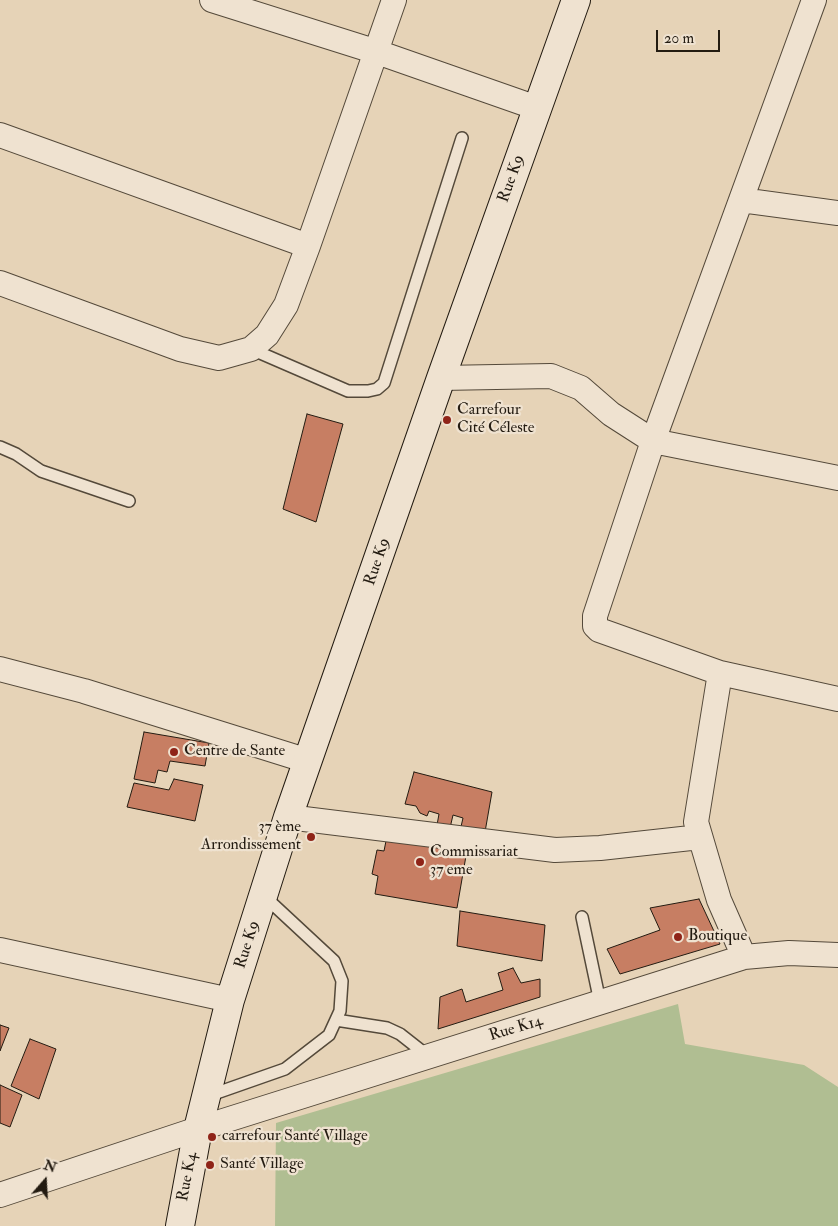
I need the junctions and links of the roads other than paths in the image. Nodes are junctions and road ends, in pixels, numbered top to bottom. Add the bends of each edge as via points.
1 (212, 0) edge
2 (394, 0) edge
3 (576, 0) edge
4 (814, 0) edge
5 (377, 52) junction
6 (537, 108) junction
7 (0, 135) edge
8 (462, 138) dead end
9 (741, 200) junction
10 (838, 213) edge
11 (308, 246) junction
12 (0, 283) edge
13 (250, 349) junction
14 (441, 378) junction
15 (653, 441) junction
16 (0, 447) edge
17 (838, 478) edge
18 (129, 501) dead end
19 (0, 669) edge
20 (720, 673) junction
21 (838, 699) edge
22 (308, 761) junction
23 (288, 817) junction
24 (700, 836) junction
25 (264, 896) junction
26 (582, 917) dead end
27 (0, 950) edge
28 (838, 955) edge
29 (744, 957) junction
30 (230, 1000) junction
31 (600, 1002) junction
32 (336, 1020) junction
33 (428, 1056) junction
34 (206, 1096) junction
35 (198, 1129) junction
36 (0, 1195) edge
37 (180, 1226) edge

1 - 5 street
2 - 5 street
3 - 6 street, Rue K9
4 - 9 street
5 - 6 street
5 - 11 street
6 - 14 street, Rue K9
7 - 11 street
8 - 13 lane via 384,383 368,391 348,391
9 - 10 street
9 - 15 street
11 - 13 street via 286,305 266,335
12 - 13 street via 180,349 219,358
14 - 15 street via 551,376 581,388 611,414
14 - 22 street, Rue K9
15 - 17 street
15 - 20 street via 595,616 595,626
16 - 18 lane via 41,471
19 - 22 street
20 - 21 street
20 - 24 street via 698,803 696,822
22 - 23 street, Rue K9
23 - 24 street via 554,850
23 - 25 street, Rue K9
24 - 29 street via 719,900
25 - 30 street, Rue K9
25 - 32 lane via 334,961 342,981 340,1011
26 - 31 lane
27 - 30 street
28 - 29 street, Rue K14 via 789,953
29 - 31 street, Rue K14
30 - 34 street, Rue K9
31 - 33 street, Rue K14
32 - 33 lane via 387,1028
32 - 34 lane via 329,1035 285,1070
33 - 35 street, Rue K14
34 - 35 street, Rue K9
35 - 36 street, Rue K14
35 - 37 street, Rue K4

